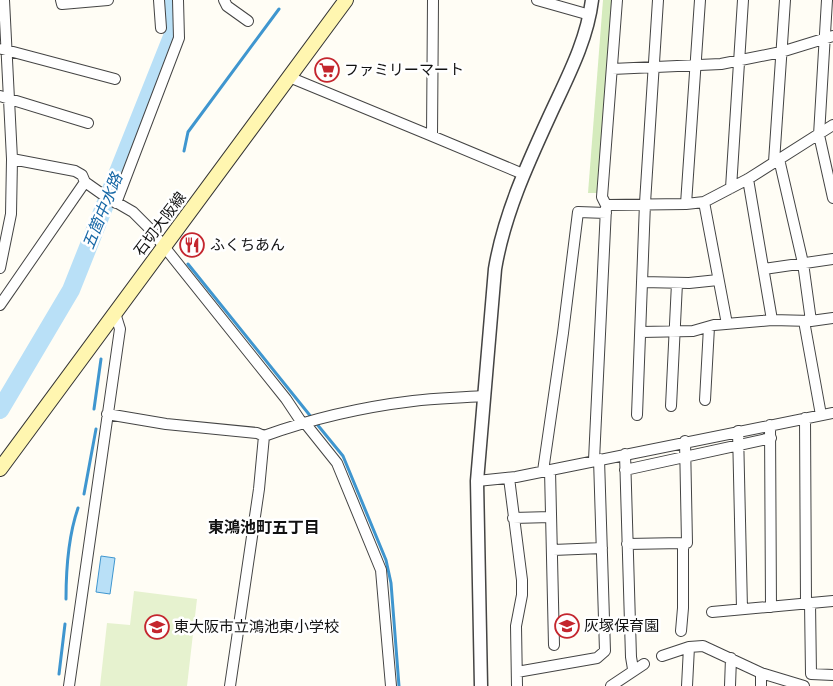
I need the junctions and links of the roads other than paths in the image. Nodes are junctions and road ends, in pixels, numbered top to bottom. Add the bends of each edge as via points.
1 (61, 0) edge
2 (108, 0) edge
3 (159, 0) edge
4 (178, 0) edge
5 (224, 0) edge
6 (346, 0) edge
7 (434, 0) edge
8 (537, 0) edge
9 (592, 0) edge
10 (617, 0) edge
11 (658, 0) edge
12 (700, 0) edge
13 (742, 0) edge
14 (785, 0) edge
15 (827, 0) edge
16 (3, 1) edge
17 (590, 15) junction
18 (248, 21) dead end
19 (162, 28) dead end
20 (829, 37) edge
21 (3, 50) edge
22 (781, 52) junction
23 (738, 60) junction
24 (695, 65) junction
25 (654, 67) junction
26 (612, 69) junction
27 (289, 77) junction
28 (115, 79) dead end
29 (4, 97) edge
30 (88, 123) dead end
31 (833, 125) edge
32 (819, 135) junction
33 (432, 136) junction
34 (12, 158) junction
35 (777, 161) junction
36 (523, 174) junction
37 (748, 179) junction
38 (85, 182) junction
39 (731, 188) junction
40 (102, 194) dead end
41 (833, 198) edge
42 (704, 202) junction
43 (645, 203) junction
44 (686, 204) junction
45 (606, 209) junction
46 (164, 246) junction
47 (833, 259) edge
48 (803, 264) junction
49 (0, 268) edge
50 (764, 269) junction
51 (718, 280) junction
52 (642, 282) junction
53 (677, 283) junction
54 (0, 305) edge
55 (114, 312) junction
56 (833, 318) edge
57 (772, 320) junction
58 (808, 321) junction
59 (727, 324) junction
60 (709, 327) junction
61 (675, 331) junction
62 (641, 332) junction
63 (482, 396) junction
64 (705, 400) dead end
65 (671, 406) dead end
66 (833, 413) edge
67 (107, 414) junction
68 (637, 415) dead end
69 (821, 415) junction
70 (804, 418) junction
71 (305, 423) junction
72 (770, 425) junction
73 (738, 431) junction
74 (264, 436) junction
75 (770, 438) junction
76 (685, 441) junction
77 (738, 445) junction
78 (625, 454) junction
79 (685, 457) junction
80 (596, 459) junction
81 (0, 469) edge
82 (547, 470) junction
83 (625, 470) junction
84 (509, 478) junction
85 (476, 481) junction
86 (552, 517) junction
87 (513, 518) junction
88 (683, 543) junction
89 (627, 544) junction
90 (602, 548) junction
91 (553, 550) junction
92 (833, 601) edge
93 (808, 603) junction
94 (771, 607) junction
95 (742, 609) junction
96 (712, 612) dead end
97 (681, 631) dead end
98 (554, 645) dead end
99 (689, 647) junction
100 (662, 656) dead end
101 (731, 658) junction
102 (644, 664) dead end
103 (633, 670) junction
104 (517, 672) junction
105 (761, 673) junction
106 (833, 675) edge
107 (609, 685) edge
108 (69, 686) edge
109 (230, 686) edge
110 (391, 686) edge
111 (481, 686) edge
112 (517, 686) edge
113 (687, 686) edge
114 (730, 686) edge
115 (760, 686) edge
116 (804, 686) edge

1 - 2 street via 62,4
3 - 19 street
4 - 46 street via 179,38 115,202 133,212
5 - 18 street via 227,6
6 - 27 main road, 石切大阪線
7 - 33 street
8 - 17 street
9 - 17 street
10 - 26 street
11 - 25 street
12 - 24 street
13 - 23 street
14 - 22 street
15 - 20 street
16 - 21 street
17 - 36 street via 574,63
20 - 22 street
20 - 32 street
21 - 28 street
21 - 29 street
22 - 23 street
22 - 35 street
23 - 24 street
23 - 39 street
24 - 25 street
24 - 44 street
25 - 26 street
25 - 43 street
26 - 45 street via 602,197
27 - 33 street
27 - 46 main road, 石切大阪線
29 - 30 street
29 - 34 street
31 - 32 street
32 - 35 street
32 - 41 street
33 - 36 street
34 - 38 street via 75,171
34 - 49 street via 11,214
35 - 37 street
35 - 48 street
36 - 63 street via 500,239
37 - 39 street
37 - 50 street
38 - 40 street
38 - 54 street
39 - 42 street
42 - 44 street
42 - 51 street
43 - 44 street
43 - 45 street
43 - 52 street
45 - 80 street
45 - 82 street via 578,212
46 - 55 main road, 石切大阪線
46 - 71 street
47 - 48 street
48 - 50 street
48 - 58 street
50 - 57 street
51 - 53 street
51 - 59 street
52 - 53 street
52 - 62 street
53 - 61 street
55 - 67 street via 120,329
55 - 81 main road, 石切大阪線
56 - 58 street
57 - 58 street
57 - 59 street
58 - 69 street
59 - 60 street
60 - 61 street
60 - 64 street
61 - 62 street
61 - 65 street
62 - 68 street
63 - 71 street via 413,401
63 - 85 street
66 - 69 street
67 - 74 street
67 - 108 street
69 - 70 street
70 - 72 street
70 - 93 street
71 - 74 street
71 - 110 street via 337,463 381,570
72 - 73 street
72 - 75 street
73 - 76 street
73 - 77 street
74 - 109 street
75 - 77 street
75 - 94 street
76 - 78 street
76 - 79 street
77 - 79 street
77 - 95 street
78 - 80 street
78 - 83 street
79 - 83 street
79 - 88 street via 687,543
80 - 82 street
80 - 90 street
82 - 84 street
82 - 86 street
83 - 89 street
84 - 85 street
84 - 87 street
85 - 111 street
86 - 87 street
86 - 91 street
87 - 104 street via 522,595 516,626
88 - 89 street
88 - 97 street
89 - 103 street
90 - 91 street
90 - 104 street via 605,651 597,658
91 - 98 street
92 - 93 street
93 - 94 street
93 - 106 street via 811,674
94 - 95 street
95 - 96 street
99 - 100 street
99 - 101 street via 703,646
99 - 113 street
101 - 105 street
101 - 114 street
102 - 103 street
103 - 107 street
104 - 112 street
105 - 115 street
105 - 116 street

